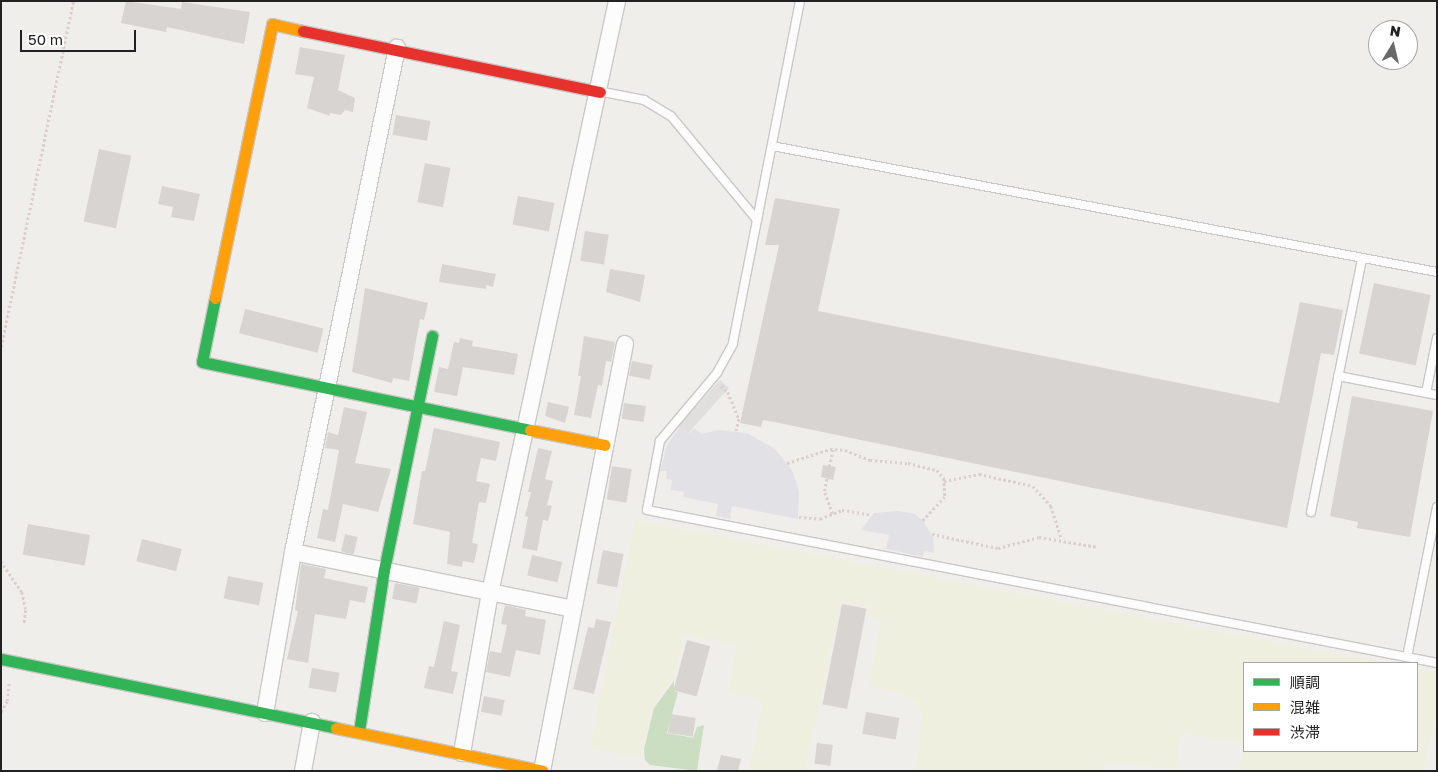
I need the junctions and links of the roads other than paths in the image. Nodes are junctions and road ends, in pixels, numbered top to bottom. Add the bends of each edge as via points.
1 (617, 1) edge
2 (800, 1) edge
3 (397, 48) junction
4 (600, 92) junction
5 (772, 146) junction
6 (757, 220) junction
7 (1362, 258) junction
8 (1437, 272) edge
9 (432, 336) dead end
10 (1437, 338) edge
11 (625, 344) dead end
12 (1338, 376) junction
13 (327, 388) junction
14 (1426, 393) junction
15 (1437, 395) edge
16 (417, 407) junction
17 (525, 429) junction
18 (605, 445) junction
19 (1437, 507) edge
20 (1311, 512) dead end
21 (293, 552) junction
22 (384, 570) junction
23 (490, 593) junction
24 (572, 609) junction
25 (1407, 657) junction
26 (1, 659) edge
27 (1437, 663) edge
28 (265, 713) junction
29 (312, 722) junction
30 (359, 731) junction
31 (462, 753) junction
32 (303, 771) edge
33 (542, 771) edge

1 - 4 street
2 - 5 lane
3 - 4 street
3 - 13 street
3 - 13 street via 272,24 202,362
4 - 6 lane via 644,100 671,116
4 - 17 street
5 - 6 lane
5 - 7 lane
6 - 25 lane via 733,344 712,378 660,441 647,510
7 - 8 lane
7 - 12 lane
9 - 16 street
10 - 14 lane
11 - 18 street
12 - 14 lane
12 - 20 lane
13 - 16 street
13 - 21 street
14 - 15 lane
16 - 17 street
16 - 22 street
17 - 18 street
17 - 23 street
18 - 24 street
19 - 25 lane
21 - 22 street
21 - 28 street
22 - 23 street
22 - 30 street
23 - 24 street
23 - 31 street
24 - 33 street
25 - 27 lane
26 - 28 street
28 - 29 street
29 - 30 street
29 - 32 street
30 - 31 street
31 - 33 street

